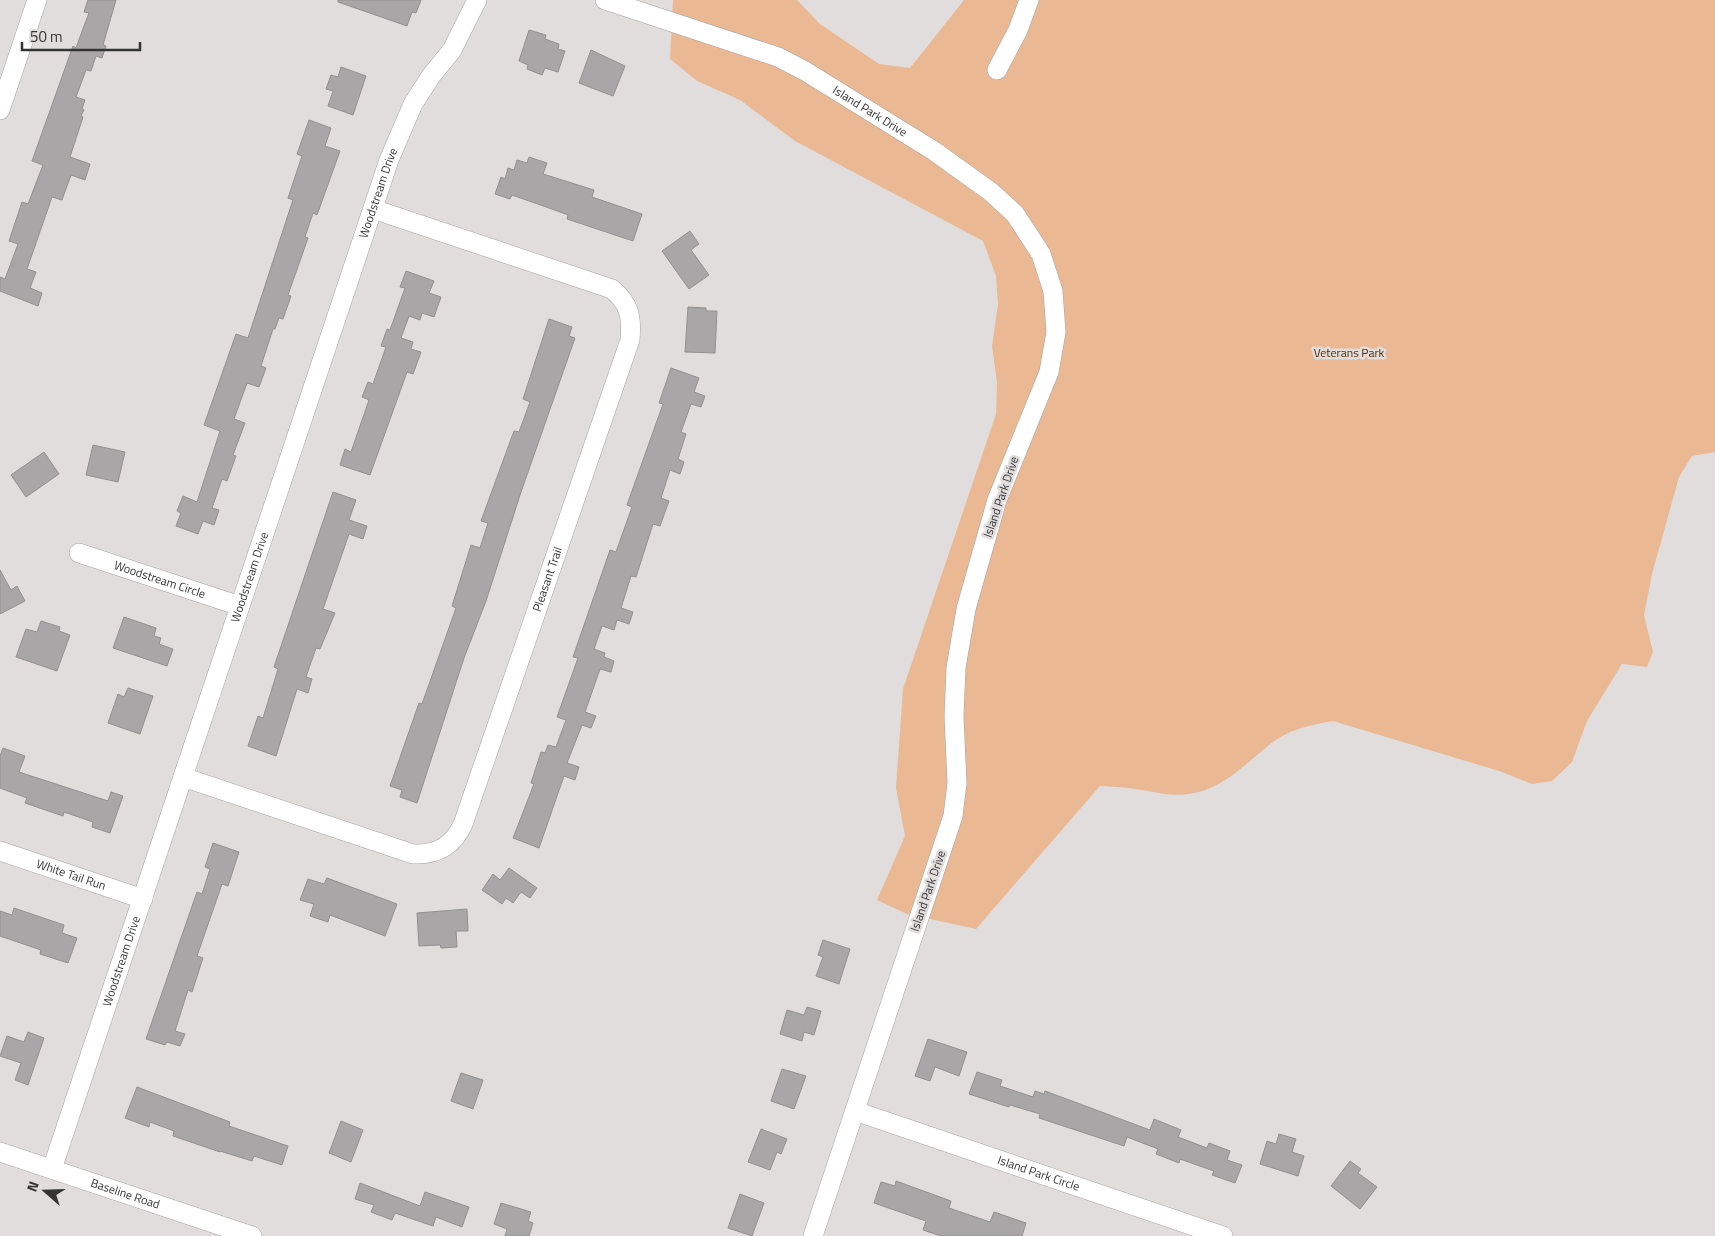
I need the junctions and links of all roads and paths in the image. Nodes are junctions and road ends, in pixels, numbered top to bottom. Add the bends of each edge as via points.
1 (37, 0) edge
2 (477, 0) edge
3 (605, 0) edge
4 (1029, 0) edge
5 (997, 70) dead end
6 (0, 110) edge
7 (373, 209) junction
8 (79, 553) dead end
9 (240, 606) junction
10 (183, 777) junction
11 (0, 850) edge
12 (143, 899) junction
13 (855, 1111) junction
14 (0, 1152) edge
15 (52, 1169) junction
16 (252, 1236) edge
17 (813, 1236) edge
18 (1223, 1236) edge

1 - 6 street
2 - 7 street, Woodstream Drive via 452,50 413,104
3 - 13 street, Island Park Drive via 778,57 934,151 991,192 1015,214 1041,254 1053,291 1056,332 1049,372 997,500 966,609 956,668 954,716 958,782 954,816
4 - 5 street
7 - 9 street, Woodstream Drive
7 - 10 street, Pleasant Trail via 612,289 629,308 630,340 463,824 451,844 426,855 413,854
8 - 9 street, Woodstream Circle
9 - 10 street, Woodstream Drive
10 - 12 street, Woodstream Drive
11 - 12 street, White Tail Run
12 - 15 street, Woodstream Drive
13 - 17 street, Island Park Drive
13 - 18 street, Island Park Circle
14 - 15 street, Baseline Road
15 - 16 street, Baseline Road

